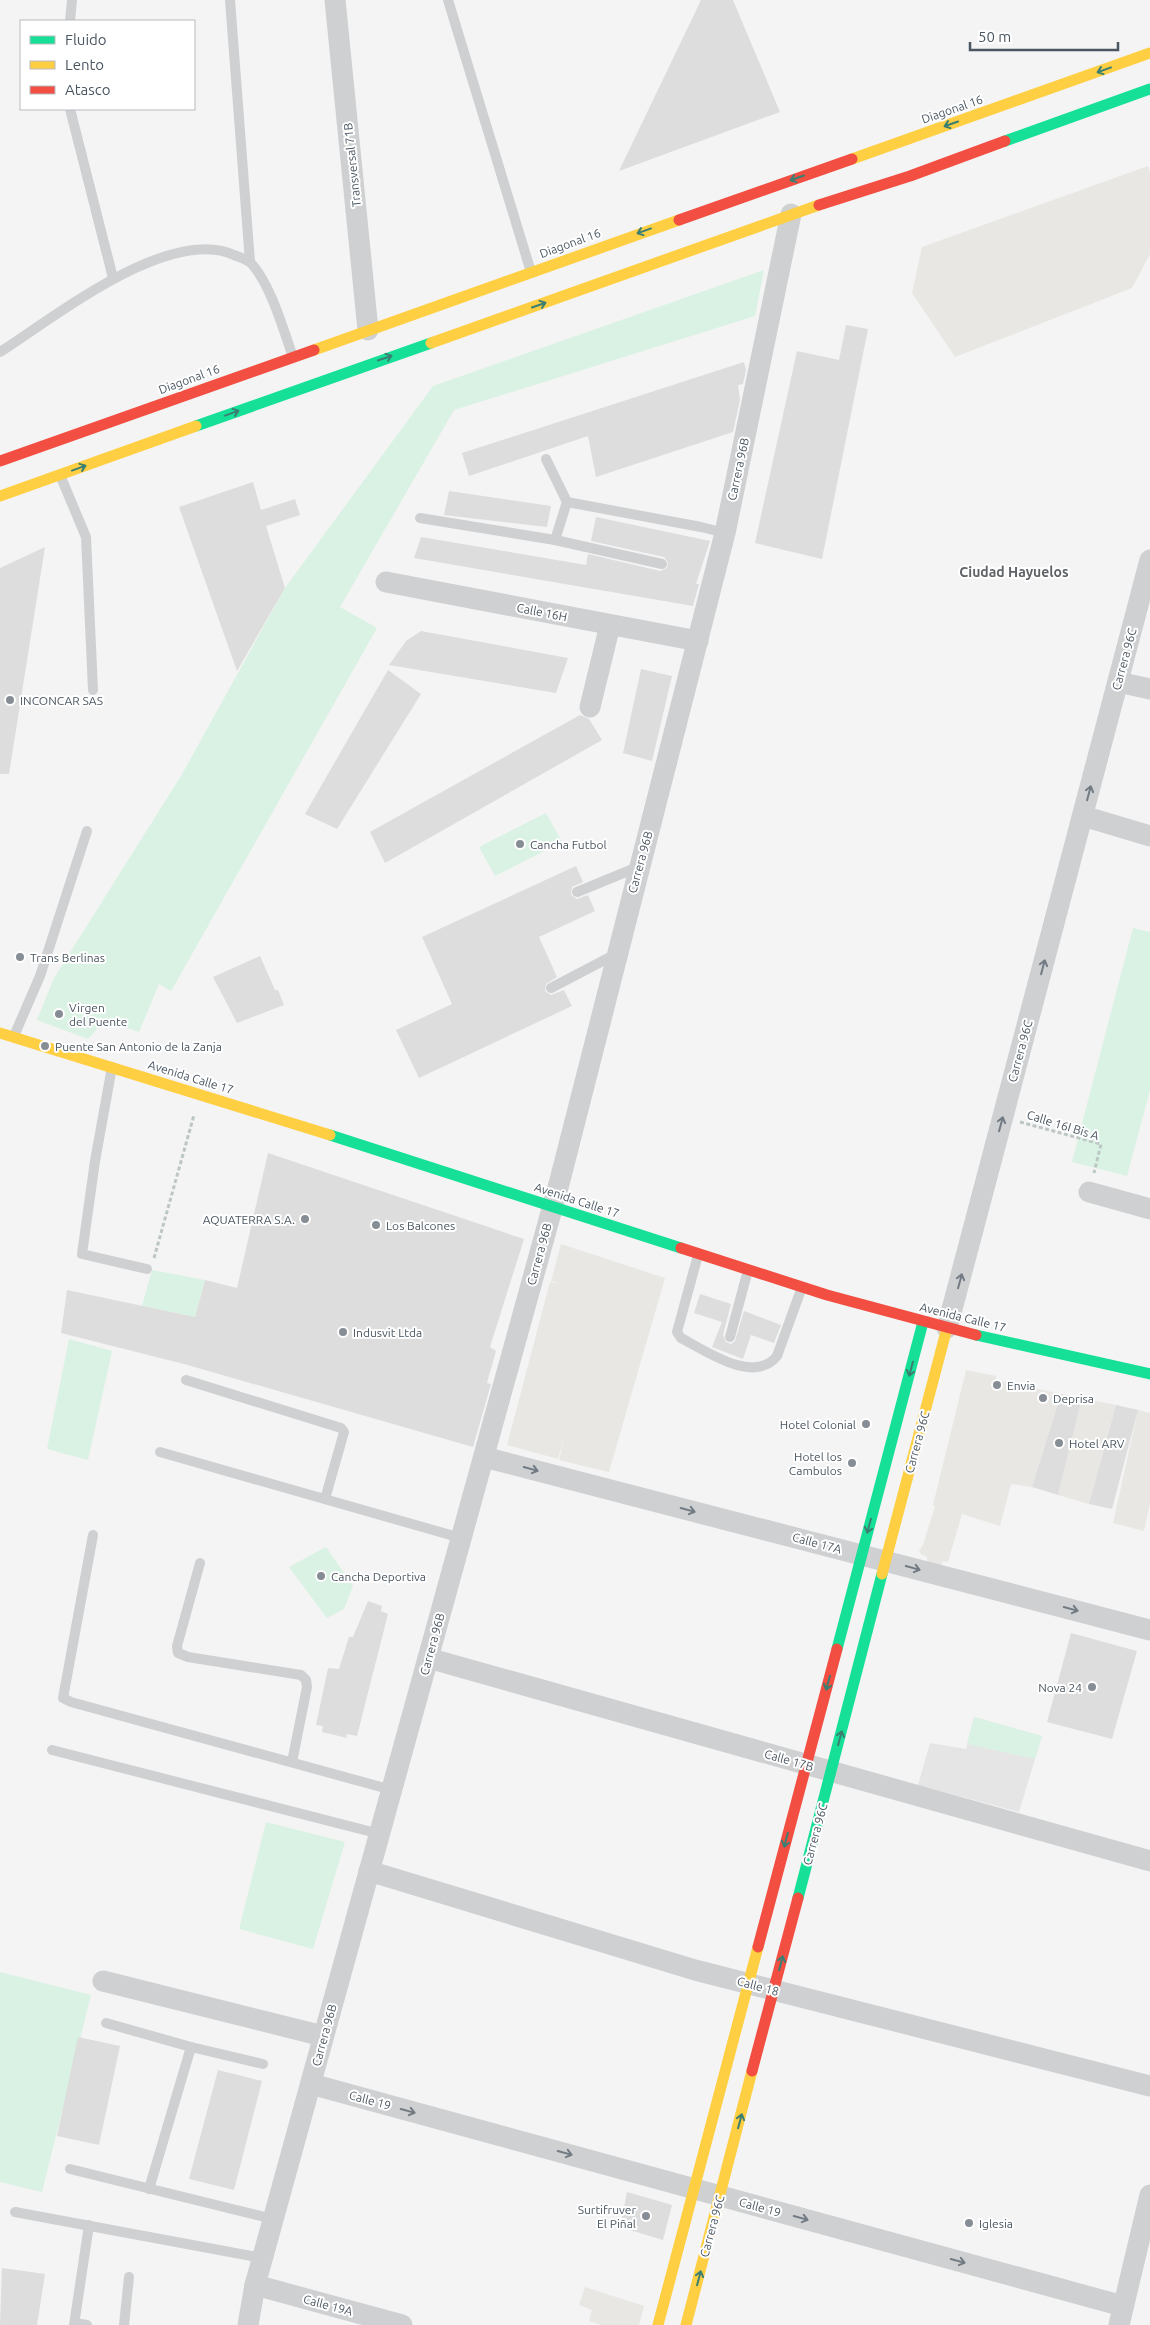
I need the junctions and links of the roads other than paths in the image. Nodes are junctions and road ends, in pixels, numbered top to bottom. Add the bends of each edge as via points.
1 (72, 0) edge
2 (230, 0) edge
3 (335, 0) edge
4 (448, 0) edge
5 (70, 20) edge
6 (1150, 53) edge
7 (1150, 89) edge
8 (70, 110) edge
9 (791, 214) junction
10 (250, 262) junction
11 (531, 272) junction
12 (113, 278) junction
13 (368, 330) junction
14 (0, 352) edge
15 (293, 357) junction
16 (546, 459) dead end
17 (0, 461) edge
18 (60, 474) junction
19 (0, 496) edge
20 (567, 502) junction
21 (420, 518) dead end
22 (725, 533) junction
23 (555, 540) junction
24 (1150, 560) edge
25 (662, 564) dead end
26 (386, 582) dead end
27 (610, 625) junction
28 (698, 641) junction
29 (1118, 682) junction
30 (1150, 689) edge
31 (92, 690) dead end
32 (590, 707) dead end
33 (1083, 816) junction
34 (87, 831) dead end
35 (1150, 836) edge
36 (638, 867) junction
37 (577, 892) dead end
38 (616, 954) junction
39 (551, 988) dead end
40 (0, 1033) edge
41 (13, 1037) junction
42 (112, 1067) junction
43 (1089, 1192) road end
44 (552, 1206) junction
45 (1150, 1209) edge
46 (698, 1254) junction
47 (147, 1269) road end
48 (748, 1269) junction
49 (802, 1287) junction
50 (924, 1322) junction
51 (947, 1328) junction
52 (730, 1337) dead end
53 (1150, 1374) edge
54 (186, 1380) dead end
55 (160, 1452) dead end
56 (484, 1457) junction
57 (324, 1499) junction
58 (93, 1535) dead end
59 (461, 1538) junction
60 (862, 1555) junction
61 (886, 1561) junction
62 (200, 1563) dead end
63 (1150, 1630) edge
64 (428, 1658) junction
65 (52, 1750) dead end
66 (292, 1762) junction
67 (806, 1764) junction
68 (831, 1772) junction
69 (392, 1790) junction
70 (380, 1834) junction
71 (1150, 1861) edge
72 (369, 1871) junction
73 (103, 1981) dead end
74 (748, 1984) junction
75 (774, 1990) junction
76 (106, 2024) dead end
77 (323, 2036) junction
78 (191, 2048) junction
79 (264, 2064) dead end
80 (311, 2084) junction
81 (1150, 2086) edge
82 (70, 2170) dead end
83 (694, 2188) junction
84 (149, 2189) junction
85 (1150, 2195) edge
86 (720, 2196) junction
87 (15, 2212) dead end
88 (273, 2219) junction
89 (89, 2226) junction
90 (262, 2258) junction
91 (128, 2277) dead end
92 (255, 2285) junction
93 (1121, 2315) edge
94 (74, 2324) edge
95 (87, 2325) edge
96 (124, 2325) edge
97 (248, 2325) edge
98 (402, 2325) edge
99 (658, 2325) edge
100 (686, 2325) edge

1 - 5 lane
2 - 10 lane
3 - 13 street, Transversal 71B
4 - 11 lane
6 -> 11 main road, Diagonal 16
7 - 9 main road via 910,176
8 - 12 lane
18 -> 9 main road via 613,280
9 - 22 street, Carrera 96B
10 - 12 lane via 226,251 193,250 158,258
10 - 15 lane via 264,283
11 - 13 main road, Diagonal 16
12 - 14 lane
13 - 15 main road, Diagonal 16
15 - 17 main road, Diagonal 16
16 - 20 lane
18 - 19 main road
18 - 31 lane via 86,537
20 - 22 lane
20 - 23 lane
21 - 23 lane
22 - 28 street, Carrera 96B
23 - 25 lane
24 - 29 street, Carrera 96C
26 - 27 street, Calle 16H
27 - 28 street, Calle 16H
27 - 32 street
28 - 36 street, Carrera 96B
29 - 30 street
33 -> 29 street, Carrera 96C
33 - 35 street
51 -> 33 street, Carrera 96C
34 - 41 lane via 40,976
36 - 37 lane
36 - 38 street, Carrera 96B
38 - 39 lane
38 - 44 street, Carrera 96B
40 - 41 main road, Avenida Calle 17
41 - 42 main road, Avenida Calle 17
42 - 44 main road, Avenida Calle 17
42 - 47 lane via 82,1254
43 - 45 street
44 - 46 main road, Avenida Calle 17
44 - 56 street, Carrera 96B
46 - 48 main road, Avenida Calle 17
46 - 49 lane via 677,1332 681,1338 751,1368 764,1367 777,1356
48 - 49 main road, Avenida Calle 17
48 - 52 lane
49 - 50 main road, Avenida Calle 17
50 - 51 main road, Avenida Calle 17
50 -> 60 main road, Carrera 96C
51 - 53 main road, Avenida Calle 17
51 - 61 main road, Carrera 96C
54 - 57 lane via 341,1428 344,1432
55 - 57 lane
56 - 59 street, Carrera 96B
56 -> 60 street, Calle 17A
57 - 59 lane
58 - 66 lane via 63,1698
59 - 64 street, Carrera 96B
60 - 61 street, Calle 17A
60 -> 67 main road, Carrera 96C
61 -> 63 street, Calle 17A
68 -> 61 main road, Carrera 96C
62 - 66 lane via 177,1646 178,1653 301,1675 307,1686
64 - 67 street, Calle 17B
64 - 69 street, Carrera 96B
65 - 70 lane
66 - 69 lane
67 - 68 street, Calle 17B
67 -> 74 main road, Carrera 96C
68 - 71 street, Calle 17B
75 -> 68 main road, Carrera 96C
69 - 70 street, Carrera 96B
70 - 72 street, Carrera 96B
72 - 74 street, Calle 18
72 - 77 street, Carrera 96B
73 - 77 street
74 - 75 street, Calle 18
74 - 83 main road, Carrera 96C
75 - 81 street, Calle 18
86 -> 75 main road, Carrera 96C
76 - 78 lane
77 - 80 street, Carrera 96B
78 - 79 lane
78 - 84 lane
80 -> 83 street, Calle 19
80 - 88 street, Carrera 96B
82 - 84 lane
83 - 86 street, Calle 19
83 - 99 main road, Carrera 96C
84 - 88 lane
85 - 93 street
86 -> 93 street, Calle 19
100 -> 86 main road, Carrera 96C
87 - 89 lane
88 - 90 street, Carrera 96B
89 - 90 lane
89 - 94 lane
90 - 92 street, Carrera 96B
91 - 96 lane
92 - 97 street, Carrera 96B
92 - 98 street, Calle 19A
94 - 95 lane

